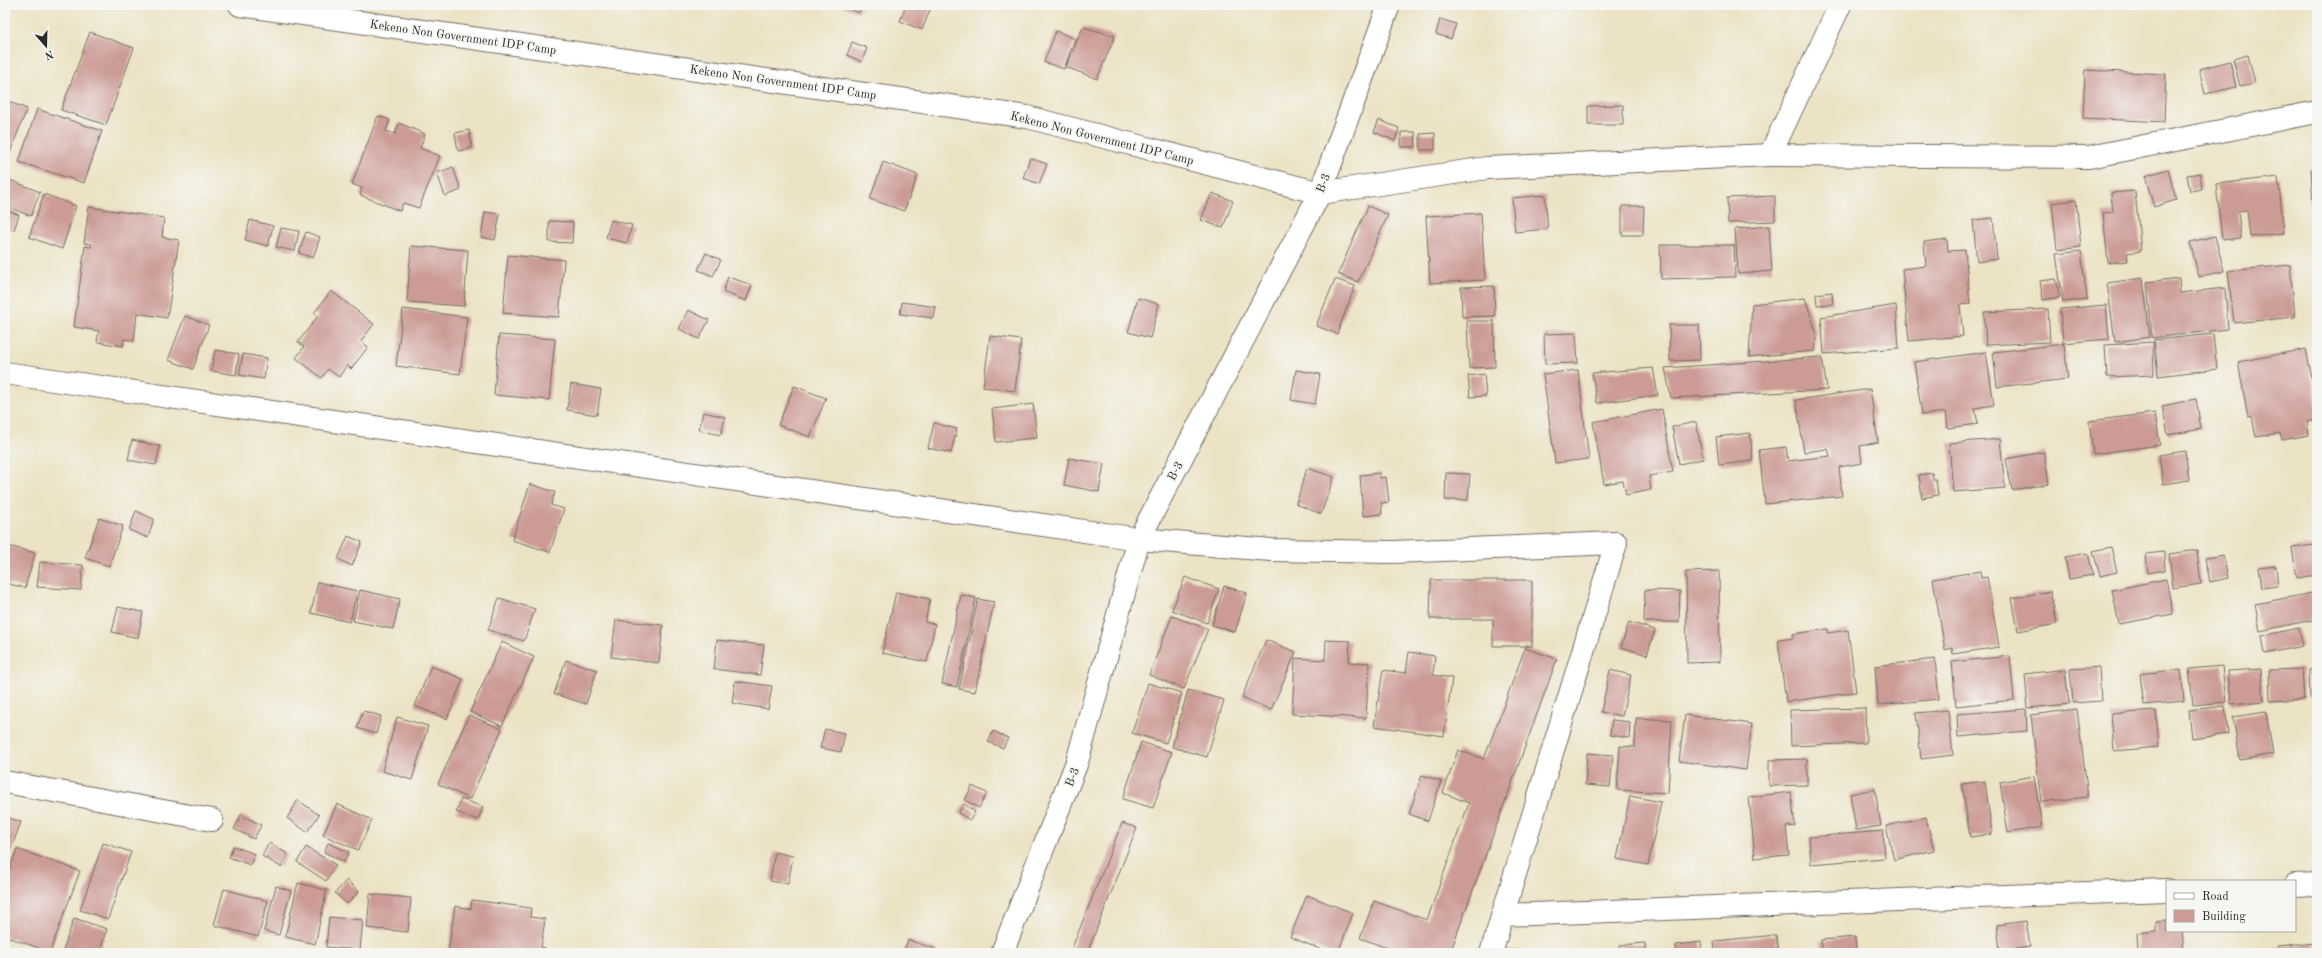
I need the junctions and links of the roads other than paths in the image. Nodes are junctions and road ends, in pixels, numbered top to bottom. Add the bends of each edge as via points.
1 (240, 5) edge
2 (1388, 5) edge
3 (1840, 5) edge
4 (2317, 112) edge
5 (1770, 155) junction
6 (1320, 193) junction
7 (5, 373) edge
8 (1139, 539) junction
9 (5, 782) edge
10 (212, 820) dead end
11 (2317, 884) edge
12 (2296, 885) edge
13 (2166, 890) edge
14 (1503, 915) junction
15 (1002, 953) edge
16 (1491, 953) edge

1 - 6 street, Kekeno Non Government IDP Camp via 1028,117
2 - 6 street, B-3
3 - 5 street
4 - 5 street via 2089,157
5 - 6 street via 1487,168
6 - 8 street, B-3
7 - 8 street
8 - 14 street via 1271,550 1392,552 1616,543
8 - 15 street, B-3 via 1077,762
9 - 10 street
11 - 12 street
13 - 14 street
14 - 16 street

